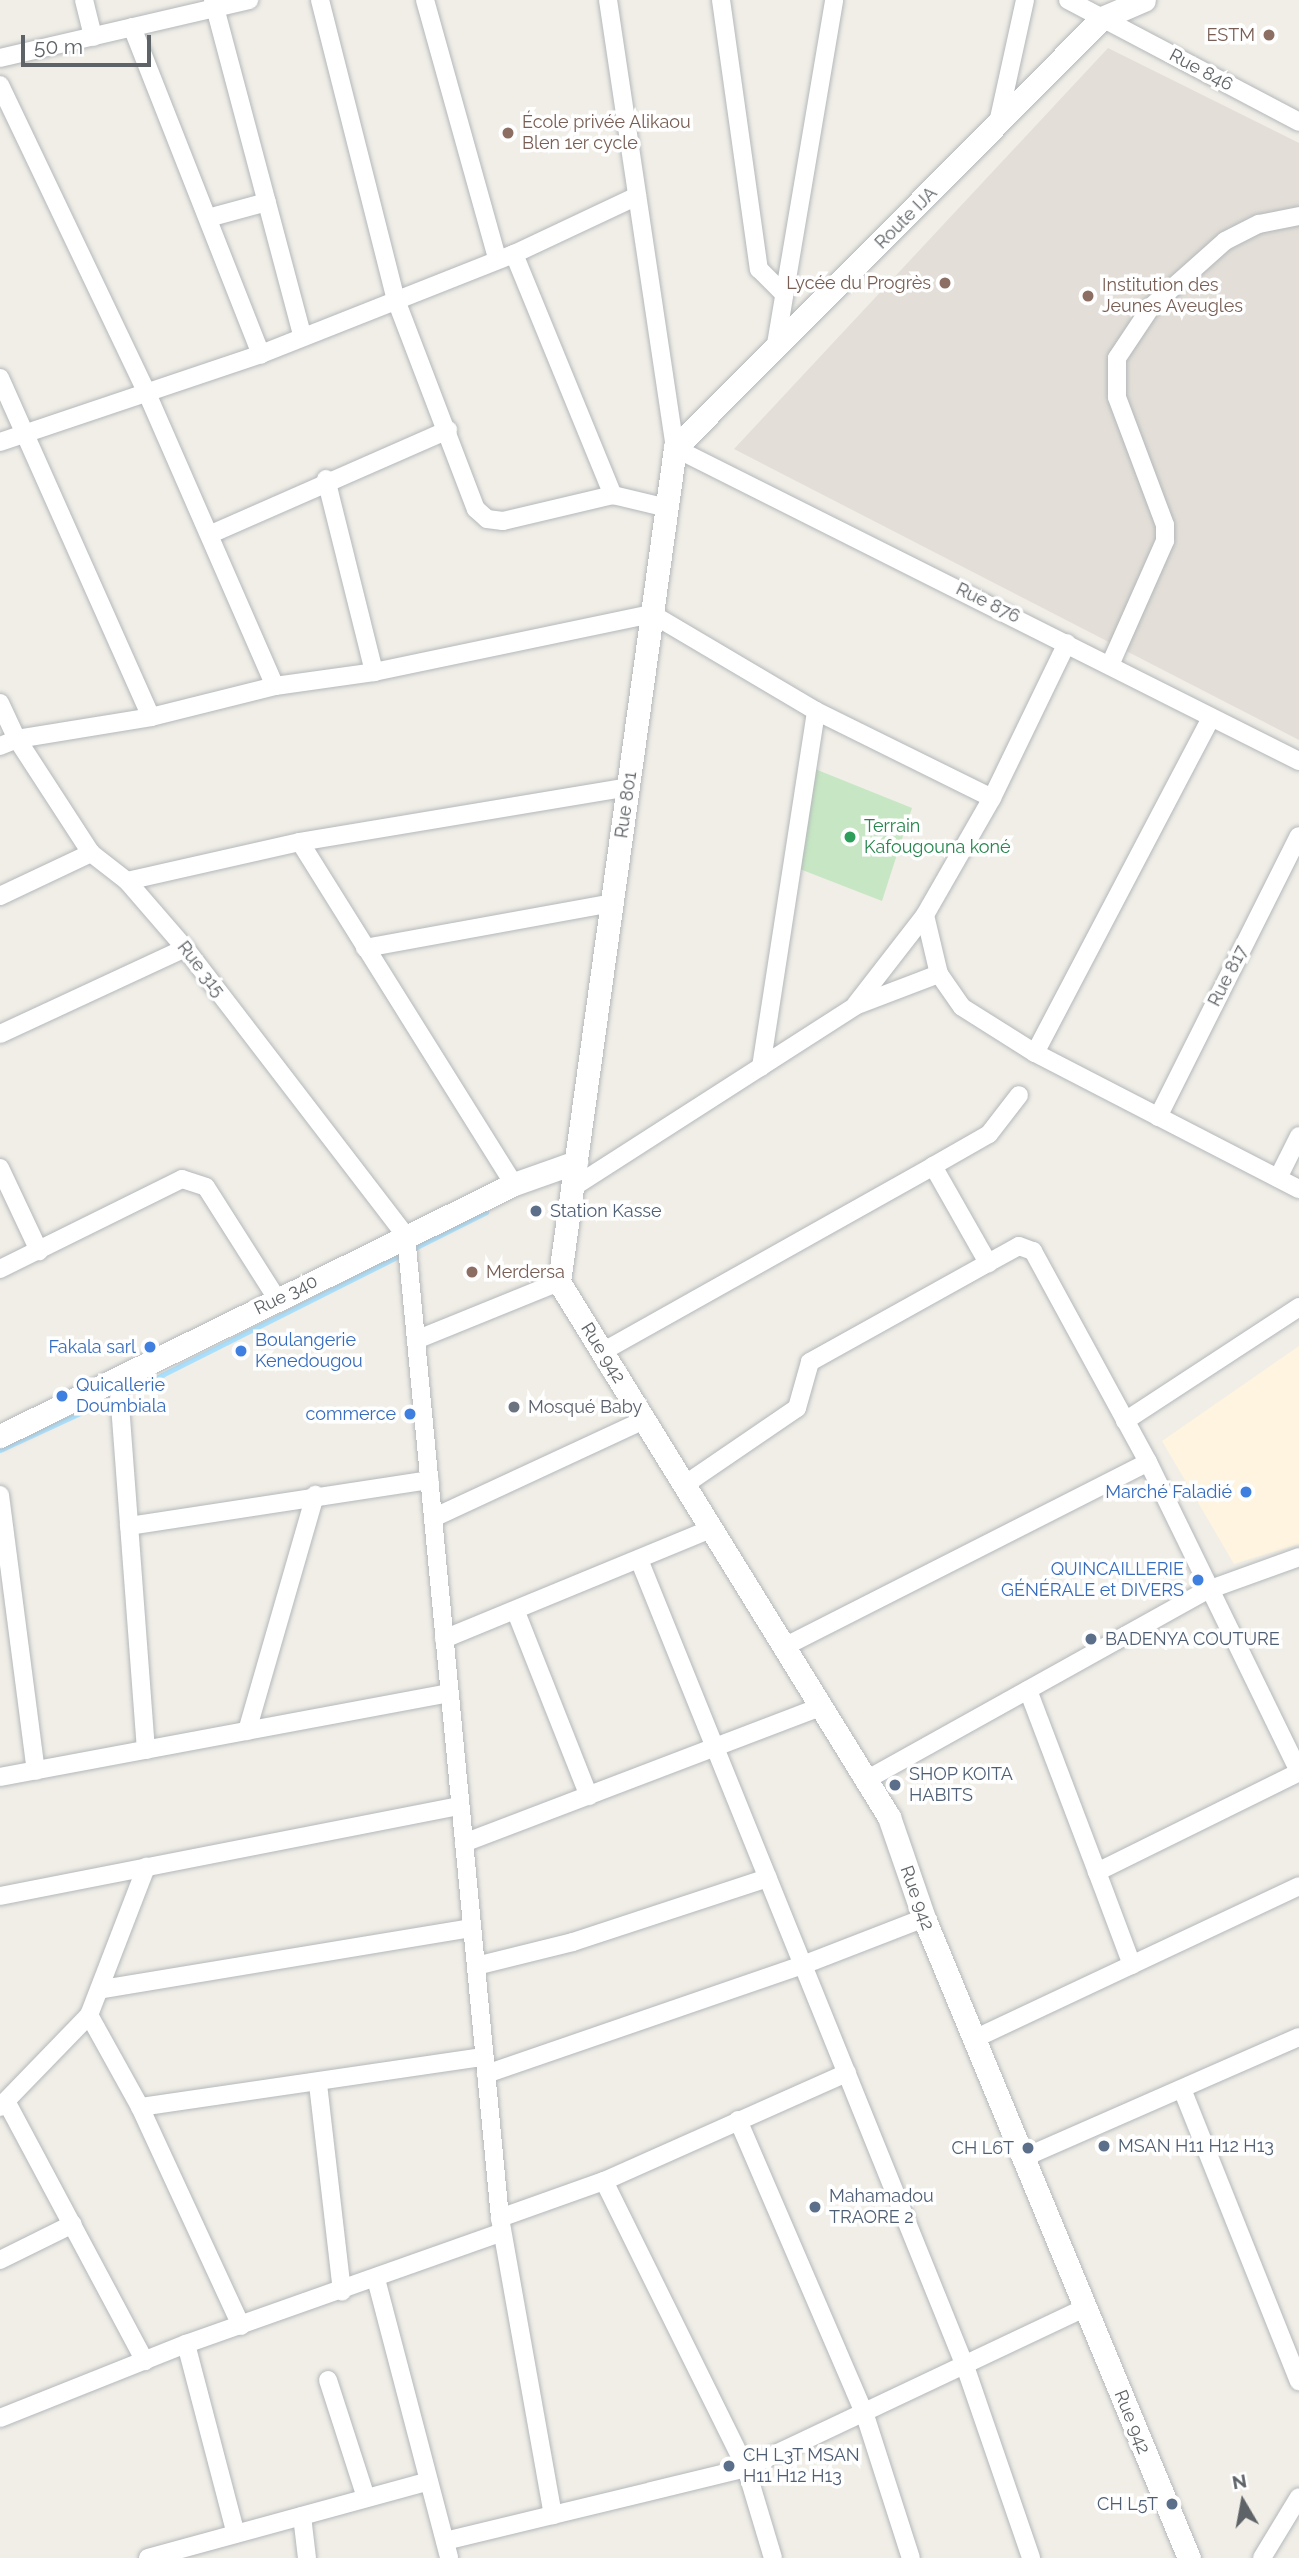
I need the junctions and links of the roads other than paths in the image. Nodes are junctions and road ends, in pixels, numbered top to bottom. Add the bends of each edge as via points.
1 (84, 0) edge
2 (249, 0) edge
3 (320, 0) edge
4 (425, 0) edge
5 (608, 0) edge
6 (721, 0) edge
7 (834, 0) edge
8 (1025, 0) edge
9 (1068, 0) edge
10 (1144, 0) edge
11 (214, 4) edge
12 (1102, 18) junction
13 (132, 27) junction
14 (93, 37) junction
15 (0, 58) edge
16 (0, 85) edge
17 (1299, 122) edge
18 (998, 124) junction
19 (637, 196) junction
20 (267, 202) junction
21 (1299, 216) edge
22 (208, 218) junction
23 (505, 256) junction
24 (784, 294) junction
25 (396, 300) junction
26 (302, 334) junction
27 (775, 350) junction
28 (261, 354) junction
29 (0, 378) edge
30 (146, 391) junction
31 (448, 430) junction
32 (26, 432) junction
33 (0, 442) edge
34 (675, 448) junction
35 (326, 479) junction
36 (613, 495) junction
37 (667, 508) junction
38 (211, 534) junction
39 (652, 614) junction
40 (1067, 643) junction
41 (1110, 666) junction
42 (374, 672) junction
43 (275, 687) junction
44 (0, 703) edge
45 (816, 711) junction
46 (151, 717) junction
47 (1211, 718) junction
48 (8, 742) edge
49 (1299, 761) edge
50 (628, 787) junction
51 (992, 799) junction
52 (1299, 836) edge
53 (300, 842) junction
54 (91, 853) junction
55 (127, 881) junction
56 (0, 896) edge
57 (612, 903) junction
58 (925, 915) junction
59 (185, 948) junction
60 (365, 948) junction
61 (939, 974) junction
62 (855, 1006) junction
63 (0, 1034) edge
64 (1035, 1053) junction
65 (761, 1067) junction
66 (1019, 1095) dead end
67 (1158, 1117) junction
68 (1299, 1136) edge
69 (576, 1162) junction
70 (933, 1166) junction
71 (0, 1168) edge
72 (1278, 1178) junction
73 (514, 1184) junction
74 (572, 1188) junction
75 (1299, 1189) edge
76 (406, 1236) junction
77 (39, 1251) junction
78 (988, 1263) junction
79 (0, 1269) edge
80 (559, 1282) junction
81 (277, 1299) junction
82 (1299, 1307) edge
83 (416, 1340) junction
84 (602, 1352) junction
85 (118, 1378) junction
86 (644, 1420) junction
87 (1125, 1421) junction
88 (0, 1436) edge
89 (1148, 1462) junction
90 (429, 1480) junction
91 (684, 1485) junction
92 (315, 1495) junction
93 (0, 1496) edge
94 (433, 1518) junction
95 (129, 1526) junction
96 (711, 1528) junction
97 (1299, 1557) edge
98 (640, 1562) junction
99 (1208, 1590) junction
100 (516, 1612) junction
101 (444, 1639) junction
102 (783, 1647) junction
103 (1028, 1690) junction
104 (449, 1693) junction
105 (821, 1707) junction
106 (247, 1731) junction
107 (715, 1748) junction
108 (146, 1750) junction
109 (36, 1770) junction
110 (1299, 1772) edge
111 (0, 1777) edge
112 (866, 1780) junction
113 (589, 1796) junction
114 (460, 1805) junction
115 (464, 1843) junction
116 (146, 1867) junction
117 (1097, 1872) junction
118 (768, 1878) junction
119 (1299, 1886) edge
120 (0, 1896) edge
121 (924, 1918) junction
122 (472, 1928) junction
123 (803, 1965) junction
124 (1132, 1965) junction
125 (475, 1966) junction
126 (103, 1989) junction
127 (89, 2015) junction
128 (1299, 2037) edge
129 (974, 2039) junction
130 (485, 2065) junction
131 (847, 2073) junction
132 (318, 2084) junction
133 (1182, 2089) junction
134 (3, 2104) edge
135 (140, 2106) junction
136 (738, 2120) junction
137 (1023, 2158) junction
138 (604, 2181) junction
139 (73, 2224) junction
140 (501, 2225) junction
141 (0, 2260) edge
142 (376, 2279) junction
143 (342, 2292) junction
144 (1085, 2308) junction
145 (241, 2326) junction
146 (186, 2344) junction
147 (145, 2361) junction
148 (965, 2366) junction
149 (328, 2380) dead end
150 (1299, 2381) edge
151 (864, 2412) junction
152 (0, 2418) edge
153 (746, 2469) junction
154 (429, 2481) junction
155 (366, 2498) junction
156 (1297, 2507) edge
157 (553, 2515) junction
158 (302, 2516) junction
159 (236, 2534) junction
160 (447, 2549) edge
161 (184, 2553) edge
162 (148, 2558) edge
163 (307, 2558) edge
164 (772, 2558) edge
165 (911, 2558) edge
166 (1031, 2558) edge
167 (1189, 2558) edge
168 (1262, 2558) edge

1 - 14 street
2 - 11 street
3 - 25 street
4 - 23 street
5 - 19 street
6 - 24 street via 759,269
7 - 24 street
8 - 18 street
9 - 12 street, Rue 846
10 - 12 street, Route IJA
11 - 13 street
11 - 20 street
12 - 17 street, Rue 846
12 - 18 street, Route IJA
13 - 14 street
13 - 22 street
14 - 15 street
16 - 30 street
18 - 27 street, Route IJA
19 - 23 street
19 - 34 street
20 - 22 street
20 - 26 street
21 - 41 street via 1259,224 1225,241 1151,307 1117,358 1117,397 1165,525 1165,541
22 - 28 street
23 - 25 street
23 - 36 street
24 - 27 street
25 - 26 street
25 - 31 street
26 - 28 street
27 - 34 street, Route IJA
28 - 30 street
29 - 32 street
30 - 32 street
30 - 38 street
31 - 35 street
31 - 36 street via 476,509 487,519 503,521
32 - 33 street
32 - 46 street
34 - 37 street, Rue 801
34 - 40 street, Rue 876
35 - 38 street
35 - 42 street
36 - 37 street
37 - 39 street, Rue 801
38 - 43 street
39 - 42 street
39 - 45 street
39 - 50 street, Rue 801
40 - 41 street, Rue 876
40 - 51 street
41 - 47 street, Rue 876
42 - 43 street
43 - 46 street
44 - 48 street, Rue 315
45 - 51 street
45 - 65 street
46 - 48 street
47 - 49 street, Rue 876
47 - 64 street
48 - 54 street, Rue 315
50 - 53 street
50 - 57 street, Rue 801
51 - 58 street
52 - 67 street, Rue 817
53 - 55 street
53 - 60 street
54 - 55 street, Rue 315
54 - 56 street
55 - 59 street, Rue 315
57 - 60 street
57 - 69 street, Rue 801
58 - 61 street
58 - 62 street
59 - 63 street
59 - 76 street, Rue 315
60 - 73 street
61 - 62 street
61 - 64 street via 962,1007
62 - 65 street
64 - 67 street
65 - 74 street
66 - 70 street via 989,1134
67 - 72 street
68 - 72 street
69 - 73 street, Rue 340
69 - 74 street, Rue 801
70 - 78 street
70 - 84 street
71 - 77 street
72 - 75 street
73 - 76 street, Rue 340
74 - 80 street, Rue 801
76 - 81 street, Rue 340
76 - 83 street
77 - 79 street
77 - 81 street via 182,1179 195,1181 206,1186
78 - 87 street via 1020,1246 1030,1248
78 - 91 street via 810,1362 797,1408
80 - 83 street
80 - 84 street, Rue 942
81 - 85 street, Rue 340
82 - 87 street
83 - 90 street
84 - 86 street, Rue 942
85 - 88 street, Rue 340
85 - 95 street
86 - 91 street, Rue 942
86 - 94 street
87 - 89 street
89 - 99 street
89 - 102 street
90 - 92 street
90 - 94 street
91 - 96 street, Rue 942
92 - 95 street
92 - 106 street
93 - 109 street
94 - 101 street
95 - 108 street
96 - 98 street
96 - 102 street, Rue 942
97 - 99 street
98 - 100 street
98 - 107 street
99 - 103 street
99 - 110 street
100 - 101 street
100 - 113 street
101 - 104 street
102 - 105 street, Rue 942
103 - 112 street
103 - 117 street
104 - 106 street
104 - 114 street
105 - 107 street
105 - 112 street, Rue 942
106 - 108 street
107 - 113 street
107 - 118 street
108 - 109 street
109 - 111 street
110 - 117 street
112 - 121 street, Rue 942 via 889,1817
113 - 115 street
114 - 115 street
114 - 116 street
115 - 122 street
116 - 120 street
116 - 126 street
117 - 124 street
118 - 123 street
118 - 125 street via 573,1942
119 - 124 street
121 - 123 street
121 - 129 street, Rue 942
122 - 125 street
122 - 126 street
123 - 130 street
123 - 131 street
124 - 129 street
125 - 130 street
126 - 127 street
127 - 134 street
127 - 135 street
128 - 133 street
129 - 137 street, Rue 942
130 - 132 street
130 - 140 street
131 - 136 street
131 - 148 street
132 - 135 street
132 - 143 street
133 - 137 street
133 - 150 street
134 - 139 street
135 - 145 street
136 - 138 street
136 - 151 street
137 - 144 street, Rue 942
138 - 140 street
138 - 153 street
139 - 141 street
139 - 147 street
140 - 142 street
140 - 157 street
142 - 143 street
142 - 154 street
143 - 145 street
144 - 148 street
144 - 167 street, Rue 942
145 - 146 street
146 - 147 street
146 - 159 street
147 - 152 street
148 - 151 street
148 - 166 street
149 - 155 street
151 - 153 street
151 - 165 street
153 - 157 street
153 - 164 street
154 - 155 street
154 - 160 street
155 - 158 street
156 - 168 street
157 - 160 street
158 - 159 street
158 - 163 street
159 - 161 street
161 - 162 street

